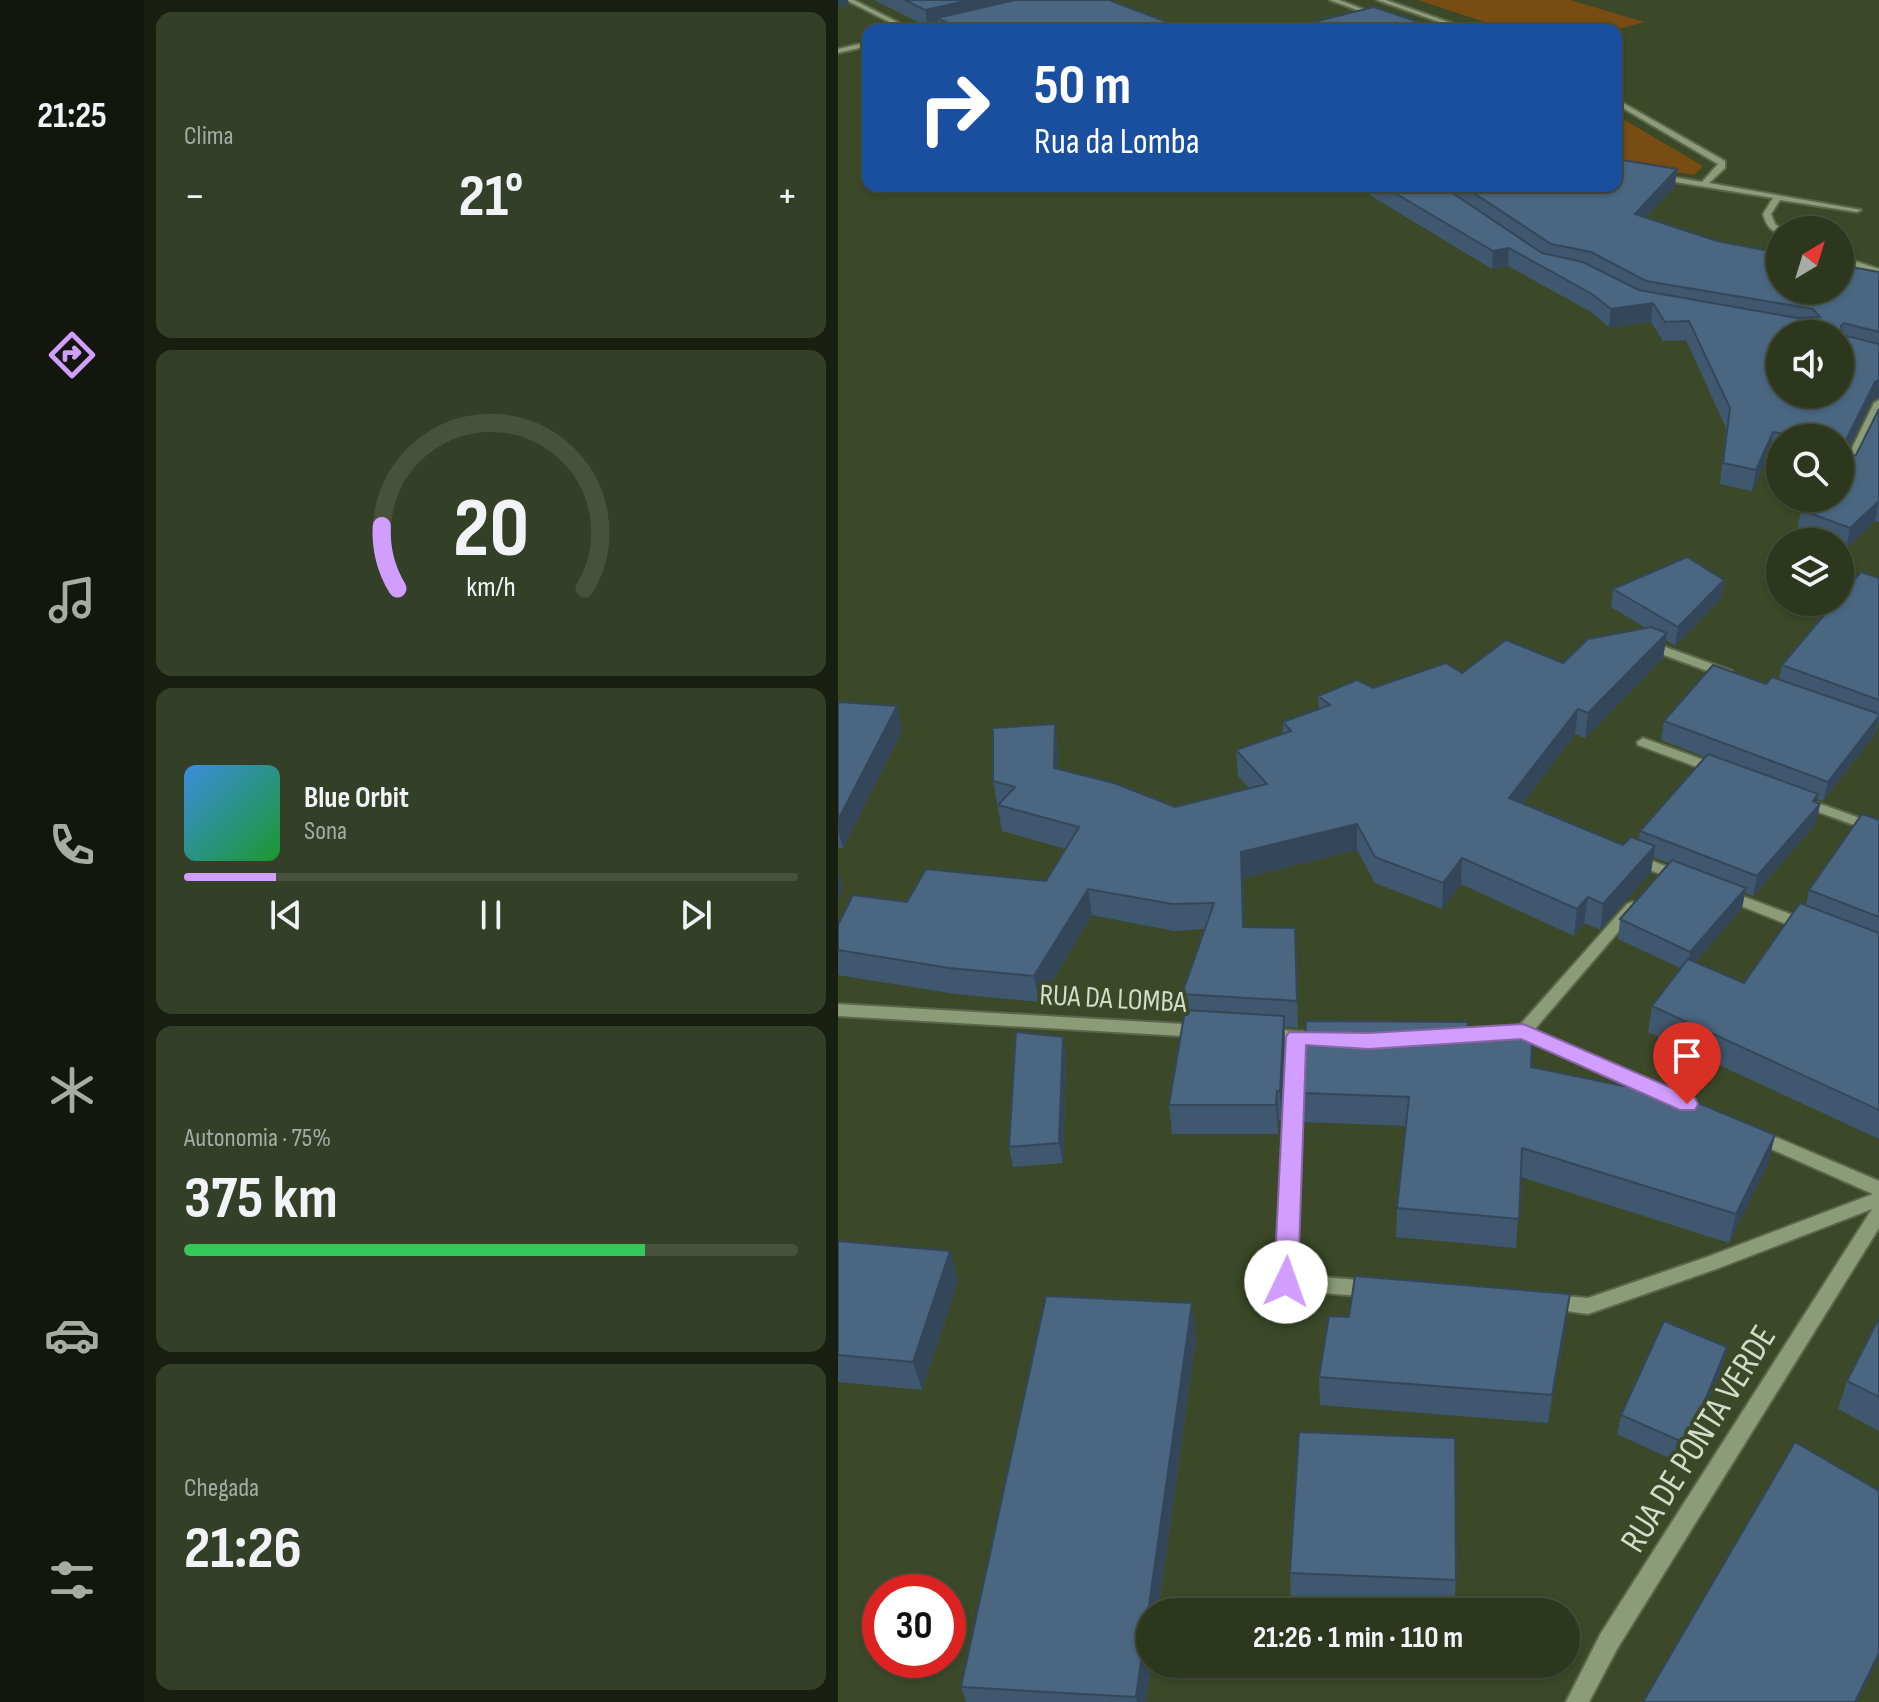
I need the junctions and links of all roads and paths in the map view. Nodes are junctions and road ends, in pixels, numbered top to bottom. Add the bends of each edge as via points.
1 (849, 0) edge
2 (1333, 0) edge
3 (1380, 0) edge
4 (1376, 15) junction
5 (1361, 18) edge
6 (1391, 20) edge
7 (960, 23) edge
8 (898, 24) edge
9 (956, 24) edge
10 (1450, 24) edge
11 (862, 45) edge
12 (838, 51) edge
13 (1622, 105) edge
14 (1645, 175) edge
15 (1704, 184) junction
16 (1778, 197) junction
17 (1857, 210) dead end
18 (1768, 216) edge
19 (1854, 264) edge
20 (1879, 272) edge
21 (1879, 403) edge
22 (1854, 454) edge
23 (1654, 647) edge
24 (1744, 680) edge
25 (1643, 742) dead end
26 (1731, 775) edge
27 (1790, 797) edge
28 (1879, 830) edge
29 (1623, 854) edge
30 (1654, 882) junction
31 (1822, 932) edge
32 (838, 1010) edge
33 (1217, 1032) edge
34 (1523, 1032) junction
35 (1249, 1034) edge
36 (1446, 1036) edge
37 (1296, 1037) junction
38 (1339, 1039) edge
39 (1694, 1107) edge
40 (1737, 1126) edge
41 (1879, 1189) edge
42 (1879, 1199) edge
43 (1879, 1213) edge
44 (1397, 1291) edge
45 (1540, 1302) edge
46 (1577, 1702) edge

1 - 8 street
2 - 4 street
3 - 10 street
4 - 5 street
4 - 6 street
7 - 9 street
11 - 12 street
13 - 15 street via 1722,163
14 - 15 street
15 - 16 street
16 - 17 street
16 - 18 street
19 - 20 street
21 - 22 street
23 - 24 street
25 - 26 street
27 - 28 street
29 - 30 street
30 - 31 street via 1700,885
30 - 34 street
32 - 33 street, RUA DA LOMBA
34 - 36 street
34 - 39 street
35 - 37 street
37 - 38 street
37 - 44 street via 1286,1282
40 - 41 street
42 - 45 street via 1588,1306
43 - 46 street, RUA DE PONTA VERDE via 1609,1641

